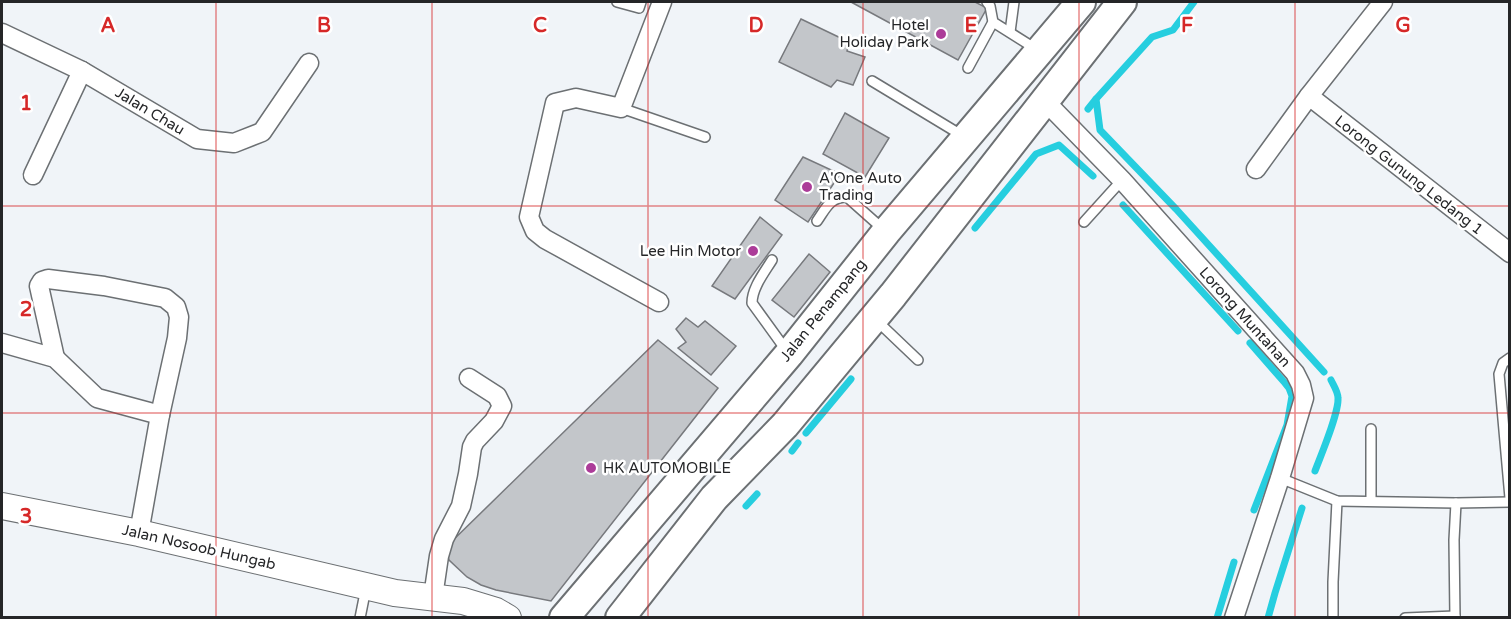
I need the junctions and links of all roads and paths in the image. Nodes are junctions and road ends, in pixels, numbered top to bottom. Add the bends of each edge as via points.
1 (617, 2) edge
2 (641, 2) edge
3 (662, 2) edge
4 (987, 2) edge
5 (1014, 2) edge
6 (1081, 2) edge
7 (1122, 2) edge
8 (1383, 2) edge
9 (993, 22) junction
10 (1010, 32) junction
11 (2, 33) edge
12 (1040, 52) junction
13 (309, 63) dead end
14 (968, 68) dead end
15 (82, 71) junction
16 (872, 81) dead end
17 (1309, 96) junction
18 (1044, 100) junction
19 (621, 108) junction
20 (705, 137) dead end
21 (966, 137) junction
22 (1256, 169) dead end
23 (33, 175) dead end
24 (1122, 180) junction
25 (817, 220) dead end
26 (1084, 222) dead end
27 (886, 232) junction
28 (1509, 253) edge
29 (772, 260) dead end
30 (659, 302) dead end
31 (874, 318) junction
32 (2, 342) edge
33 (789, 354) junction
34 (55, 358) junction
35 (1509, 358) edge
36 (918, 360) dead end
37 (469, 378) dead end
38 (160, 415) junction
39 (1371, 429) dead end
40 (1281, 478) junction
41 (1371, 500) junction
42 (1509, 500) edge
43 (1337, 501) junction
44 (1456, 503) junction
45 (2, 506) edge
46 (139, 533) junction
47 (366, 586) junction
48 (438, 608) edge
49 (501, 611) edge
50 (1455, 617) edge
51 (360, 618) edge
52 (564, 618) edge
53 (620, 618) edge
54 (1234, 618) edge
55 (1333, 618) edge
56 (1405, 618) edge

1 - 2 lane via 639,8
3 - 19 street
4 - 9 lane
5 - 10 lane
6 - 12 main road, Jalan Penampang
7 - 18 main road
8 - 17 street
9 - 10 lane
9 - 14 lane
10 - 12 lane
11 - 15 street, Jalan Chau
12 - 21 main road, Jalan Penampang
13 - 15 street, Jalan Chau via 262,132 234,143 197,139
15 - 23 street
16 - 21 lane
17 - 22 street
17 - 28 street, Lorong Gunung Ledang 1
18 - 24 street, Lorong Muntahan
18 - 31 main road
19 - 20 lane
19 - 30 street via 576,98 555,103 529,217 535,231 545,239
21 - 27 main road, Jalan Penampang
24 - 26 lane
24 - 40 street, Lorong Muntahan via 1295,373 1304,398
25 - 27 lane via 830,202 847,197
27 - 33 main road, Jalan Penampang
29 - 33 lane via 754,290 752,303
31 - 36 lane
31 - 53 main road via 785,425 714,498
32 - 34 street
33 - 52 main road, Jalan Penampang
34 - 38 street via 97,398
34 - 38 street via 39,286 42,281 104,286 165,298 176,307 179,317
35 - 42 lane via 1499,374
37 - 48 street via 498,396 502,406 472,447 461,506 439,556
38 - 46 street
39 - 41 lane
40 - 43 lane
40 - 54 street, Lorong Muntahan
41 - 43 lane
41 - 44 lane
42 - 44 lane
43 - 55 lane
44 - 50 lane
45 - 46 main road, Jalan Nosoob Hungab
46 - 47 main road, Jalan Nosoob Hungab
47 - 48 main road, Jalan Nosoob Hungab
47 - 51 lane
48 - 49 main road, Jalan Nosoob Hungab via 463,601
50 - 56 lane

